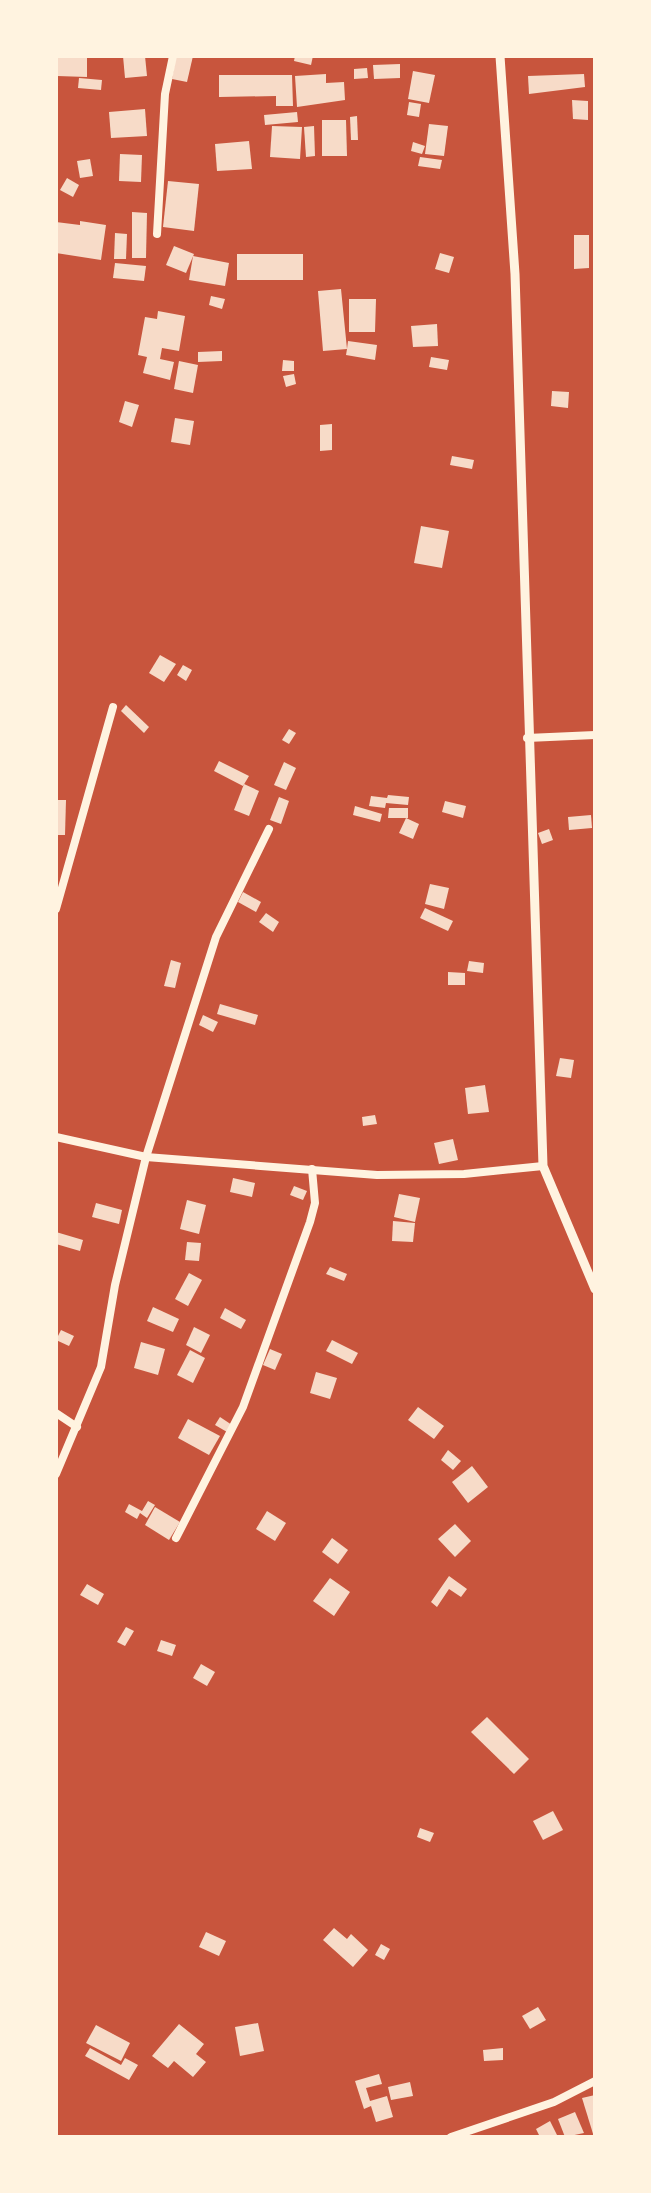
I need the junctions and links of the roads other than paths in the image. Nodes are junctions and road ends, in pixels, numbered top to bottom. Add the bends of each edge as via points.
1 (173, 56) edge
2 (500, 56) edge
3 (157, 234) dead end
4 (113, 707) dead end
5 (595, 735) edge
6 (527, 738) junction
7 (269, 829) dead end
8 (56, 909) edge
9 (56, 1137) edge
10 (146, 1157) junction
11 (543, 1166) junction
12 (312, 1169) junction
13 (595, 1289) edge
14 (56, 1413) edge
15 (77, 1427) junction
16 (56, 1474) edge
17 (176, 1538) dead end
18 (595, 2081) edge
19 (451, 2137) edge

1 - 3 street via 165,94
2 - 6 street via 515,274
4 - 8 street
5 - 6 street
6 - 11 street
7 - 10 street via 216,937
9 - 10 street
10 - 12 street
10 - 15 street via 101,1367
11 - 12 street via 377,1175
11 - 13 street
12 - 17 street via 315,1203 310,1222 263,1355 243,1407
14 - 15 street
15 - 16 street
18 - 19 street via 554,2102

